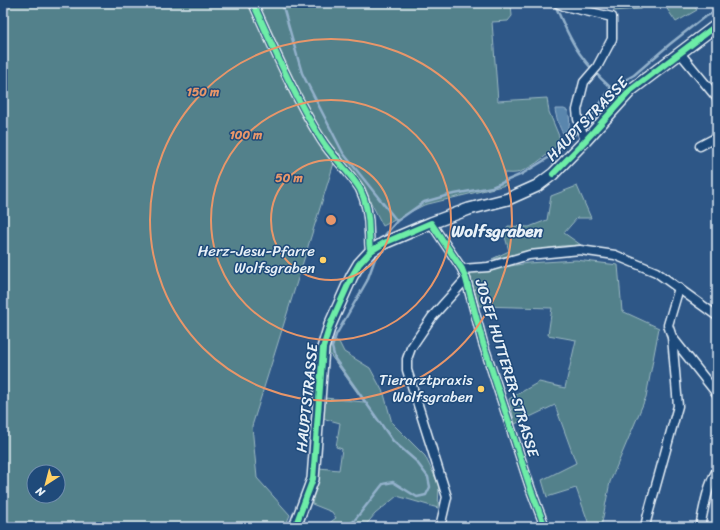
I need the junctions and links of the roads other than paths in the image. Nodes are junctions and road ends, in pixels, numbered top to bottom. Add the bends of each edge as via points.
1 (253, 3) edge
2 (557, 3) edge
3 (717, 25) edge
4 (680, 53) junction
5 (717, 98) edge
6 (584, 136) junction
7 (717, 137) edge
8 (700, 146) dead end
9 (431, 223) junction
10 (371, 251) junction
11 (462, 269) junction
12 (466, 279) junction
13 (679, 288) junction
14 (717, 316) edge
15 (672, 337) junction
16 (717, 394) edge
17 (717, 470) edge
18 (294, 527) edge
19 (440, 527) edge
20 (545, 527) edge
21 (645, 527) edge
22 (700, 527) edge

1 - 10 street via 321,140 360,190 368,211
2 - 6 street via 612,17 612,39 584,82 577,110
3 - 4 main road, HAUPTSTRASSE
4 - 5 street
4 - 6 main road, HAUPTSTRASSE via 631,90
6 - 9 main road, HAUPTSTRASSE via 553,174 537,186 508,199 469,209
7 - 8 street
9 - 10 main road, HAUPTSTRASSE
9 - 11 street, JOSEF HUTTERER-STRASSE
10 - 18 main road, HAUPTSTRASSE via 352,276 330,325 323,348 313,479
11 - 12 street, JOSEF HUTTERER-STRASSE
11 - 13 street via 488,267 529,255 580,250 615,254 656,272
12 - 19 street via 432,317 411,348 407,359 407,370 447,497
12 - 20 street, JOSEF HUTTERER-STRASSE via 482,343
13 - 14 street
13 - 15 street via 668,325
15 - 16 street
15 - 21 street via 678,406
17 - 22 street via 706,499

